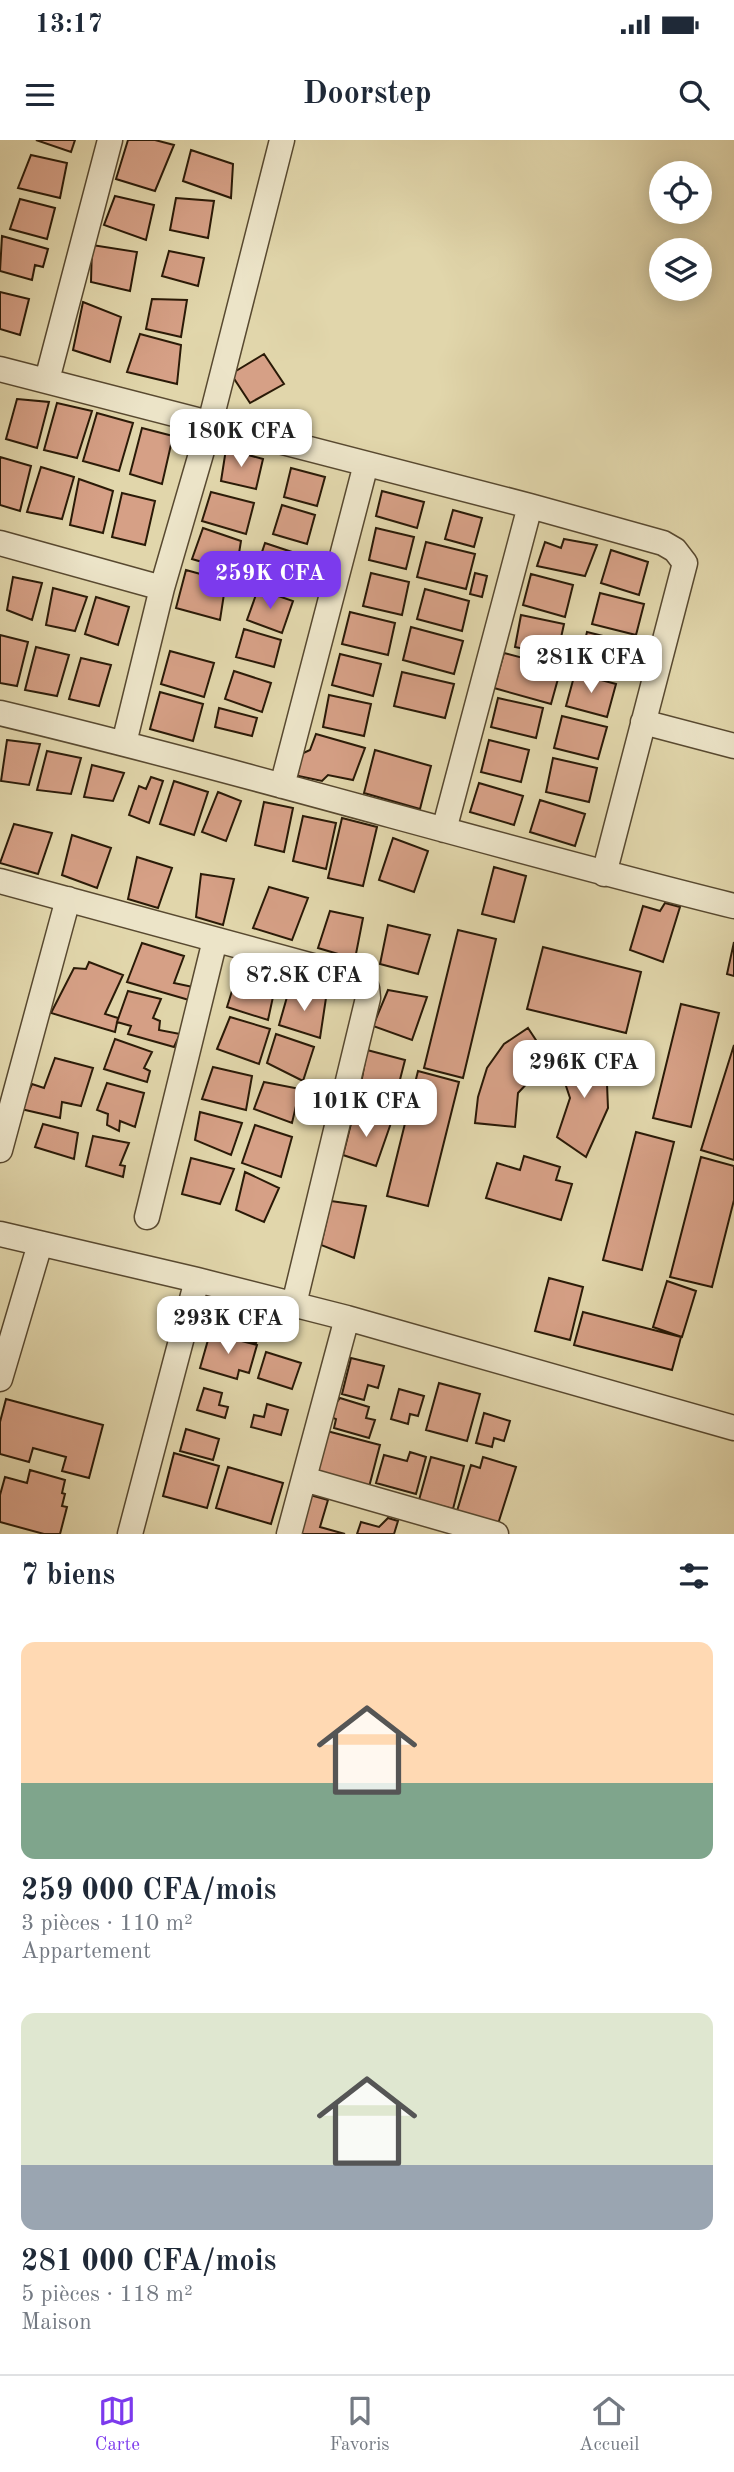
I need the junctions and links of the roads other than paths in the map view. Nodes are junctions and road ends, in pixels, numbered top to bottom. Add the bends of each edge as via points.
1 (110, 140) edge
2 (282, 140) edge
3 (0, 369) edge
4 (47, 380) junction
5 (210, 423) junction
6 (366, 464) junction
7 (530, 506) junction
8 (0, 543) edge
9 (162, 587) junction
10 (0, 713) edge
11 (643, 722) junction
12 (124, 743) junction
13 (734, 746) edge
14 (282, 786) junction
15 (444, 830) junction
16 (604, 874) junction
17 (0, 881) edge
18 (68, 899) junction
19 (734, 906) edge
20 (215, 940) junction
21 (0, 1150) edge
22 (147, 1217) dead end
23 (0, 1234) edge
24 (40, 1244) junction
25 (197, 1280) junction
26 (293, 1304) junction
27 (347, 1318) junction
28 (0, 1379) edge
29 (734, 1428) edge
30 (304, 1479) junction
31 (131, 1534) edge
32 (289, 1534) edge
33 (496, 1534) edge

1 - 4 street
2 - 5 street
3 - 4 street
4 - 5 street
5 - 6 street
5 - 9 street
6 - 7 street
6 - 14 street
7 - 11 street via 663,543 684,563
7 - 15 street
8 - 9 street
9 - 12 street
10 - 12 street
11 - 13 street
11 - 16 street
12 - 14 street
14 - 15 street
15 - 16 street
16 - 19 street
17 - 18 street
18 - 20 street
18 - 21 street
20 - 22 street
20 - 26 street via 357,978 367,988
23 - 24 street
24 - 25 street
24 - 28 street
25 - 26 street
25 - 31 street
26 - 27 street
27 - 29 street
27 - 30 street
30 - 32 street
30 - 33 street

